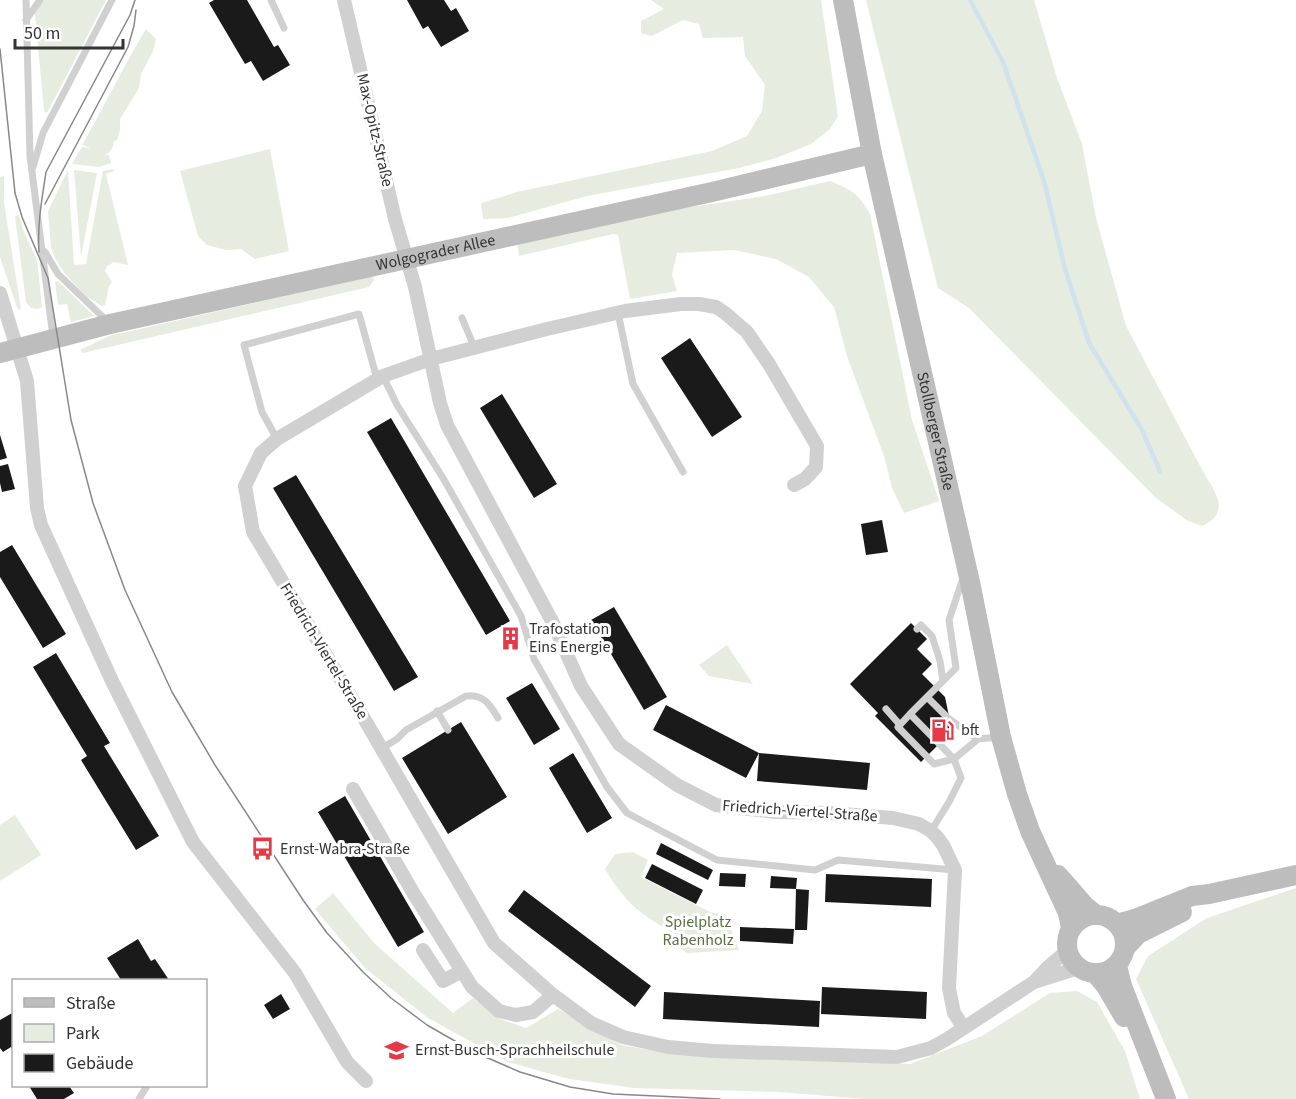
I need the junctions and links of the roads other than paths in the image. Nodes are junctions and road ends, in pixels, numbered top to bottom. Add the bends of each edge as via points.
1 (26, 0) edge
2 (40, 0) edge
3 (112, 0) edge
4 (271, 0) edge
5 (344, 0) edge
6 (843, 0) edge
7 (26, 20) junction
8 (284, 28) dead end
9 (872, 154) junction
10 (32, 172) junction
11 (43, 250) junction
12 (408, 258) junction
13 (0, 293) edge
14 (618, 314) junction
15 (462, 318) dead end
16 (110, 324) junction
17 (54, 340) junction
18 (475, 350) junction
19 (9, 351) edge
20 (431, 359) junction
21 (380, 378) junction
22 (277, 439) junction
23 (683, 472) dead end
24 (794, 485) dead end
25 (967, 567) junction
26 (917, 629) dead end
27 (943, 681) junction
28 (927, 698) junction
29 (886, 709) dead end
30 (437, 711) junction
31 (910, 714) junction
32 (498, 718) dead end
33 (900, 725) junction
34 (448, 730) dead end
35 (1001, 737) junction
36 (978, 740) junction
37 (381, 749) junction
38 (954, 759) junction
39 (353, 789) dead end
40 (931, 831) junction
41 (1042, 857) junction
42 (955, 870) junction
43 (1296, 875) edge
44 (1209, 894) junction
45 (1096, 915) junction
46 (1117, 924) junction
47 (1071, 928) junction
48 (1126, 947) junction
49 (423, 950) dead end
50 (1080, 964) junction
51 (1116, 966) junction
52 (462, 971) junction
53 (1034, 982) junction
54 (553, 995) junction
55 (964, 1028) junction
56 (1149, 1057) junction
57 (366, 1081) dead end
58 (1166, 1099) edge

1 - 7 lane
2 - 7 lane
3 - 10 lane via 43,133
4 - 8 lane
5 - 12 street, Max-Opitz-Straße via 394,219
6 - 9 main road, Stollberger Straße
7 - 10 lane
9 - 12 main road, Wolgograder Allee
9 - 25 main road, Stollberger Straße
10 - 11 lane
11 - 16 lane via 58,274
11 - 17 lane
12 - 16 main road, Wolgograder Allee
12 - 20 street, Friedrich-Viertel-Straße
13 - 19 street
14 - 18 street, Friedrich-Viertel-Straße
14 - 23 lane via 633,384
14 - 24 street, Friedrich-Viertel-Straße via 699,304 716,307 736,321 769,364 817,446 816,467
15 - 18 lane
16 - 17 main road, Wolgograder Allee
17 - 19 main road, Wolgograder Allee
18 - 20 street, Friedrich-Viertel-Straße
19 - 57 street via 27,381 41,525 112,681 193,842 295,973 347,1062
20 - 21 street, Friedrich-Viertel-Straße
20 - 40 street, Friedrich-Viertel-Straße via 440,403 452,434 553,623 581,686 619,744 677,785 716,805 893,818
21 - 22 street, Friedrich-Viertel-Straße
21 - 22 lane via 359,314 244,345 262,412
21 - 42 lane via 520,616 534,659 607,787 627,813 717,860 815,870 838,860
22 - 37 street, Friedrich-Viertel-Straße via 261,453 245,486 253,532
25 - 27 lane via 949,620 956,668
25 - 35 main road, Stollberger Straße
26 - 27 lane via 921,625 932,636
27 - 28 lane
28 - 31 lane
28 - 36 lane
29 - 33 lane
30 - 32 lane via 475,695 490,704
30 - 34 lane
30 - 37 lane
31 - 33 lane
31 - 38 lane
33 - 38 lane via 898,728 934,764
35 - 36 lane
35 - 41 main road, Stollberger Straße via 1017,794
36 - 38 lane
37 - 54 street, Friedrich-Viertel-Straße via 494,943
38 - 40 lane via 961,778
39 - 52 street
40 - 42 street
41 - 45 main road, Stollberger Straße
41 - 47 main road, Stollberger Straße
42 - 55 street via 950,988 954,1013
43 - 44 main road
44 - 46 main road via 1192,896
44 - 48 main road via 1138,934
45 - 46 main road
45 - 47 main road via 1086,916
46 - 48 main road
47 - 50 main road via 1068,936
48 - 51 main road
49 - 52 street via 443,981
50 - 51 main road via 1104,973
50 - 53 street, Friedrich-Viertel-Straße
50 - 53 street, Friedrich-Viertel-Straße via 1048,967
50 - 56 main road via 1106,986
51 - 56 main road
52 - 54 street via 472,987 499,1011 516,1015 533,1012
53 - 55 street, Friedrich-Viertel-Straße
54 - 55 street, Friedrich-Viertel-Straße via 591,1023 623,1037 713,1051 897,1057 931,1048
56 - 58 main road

